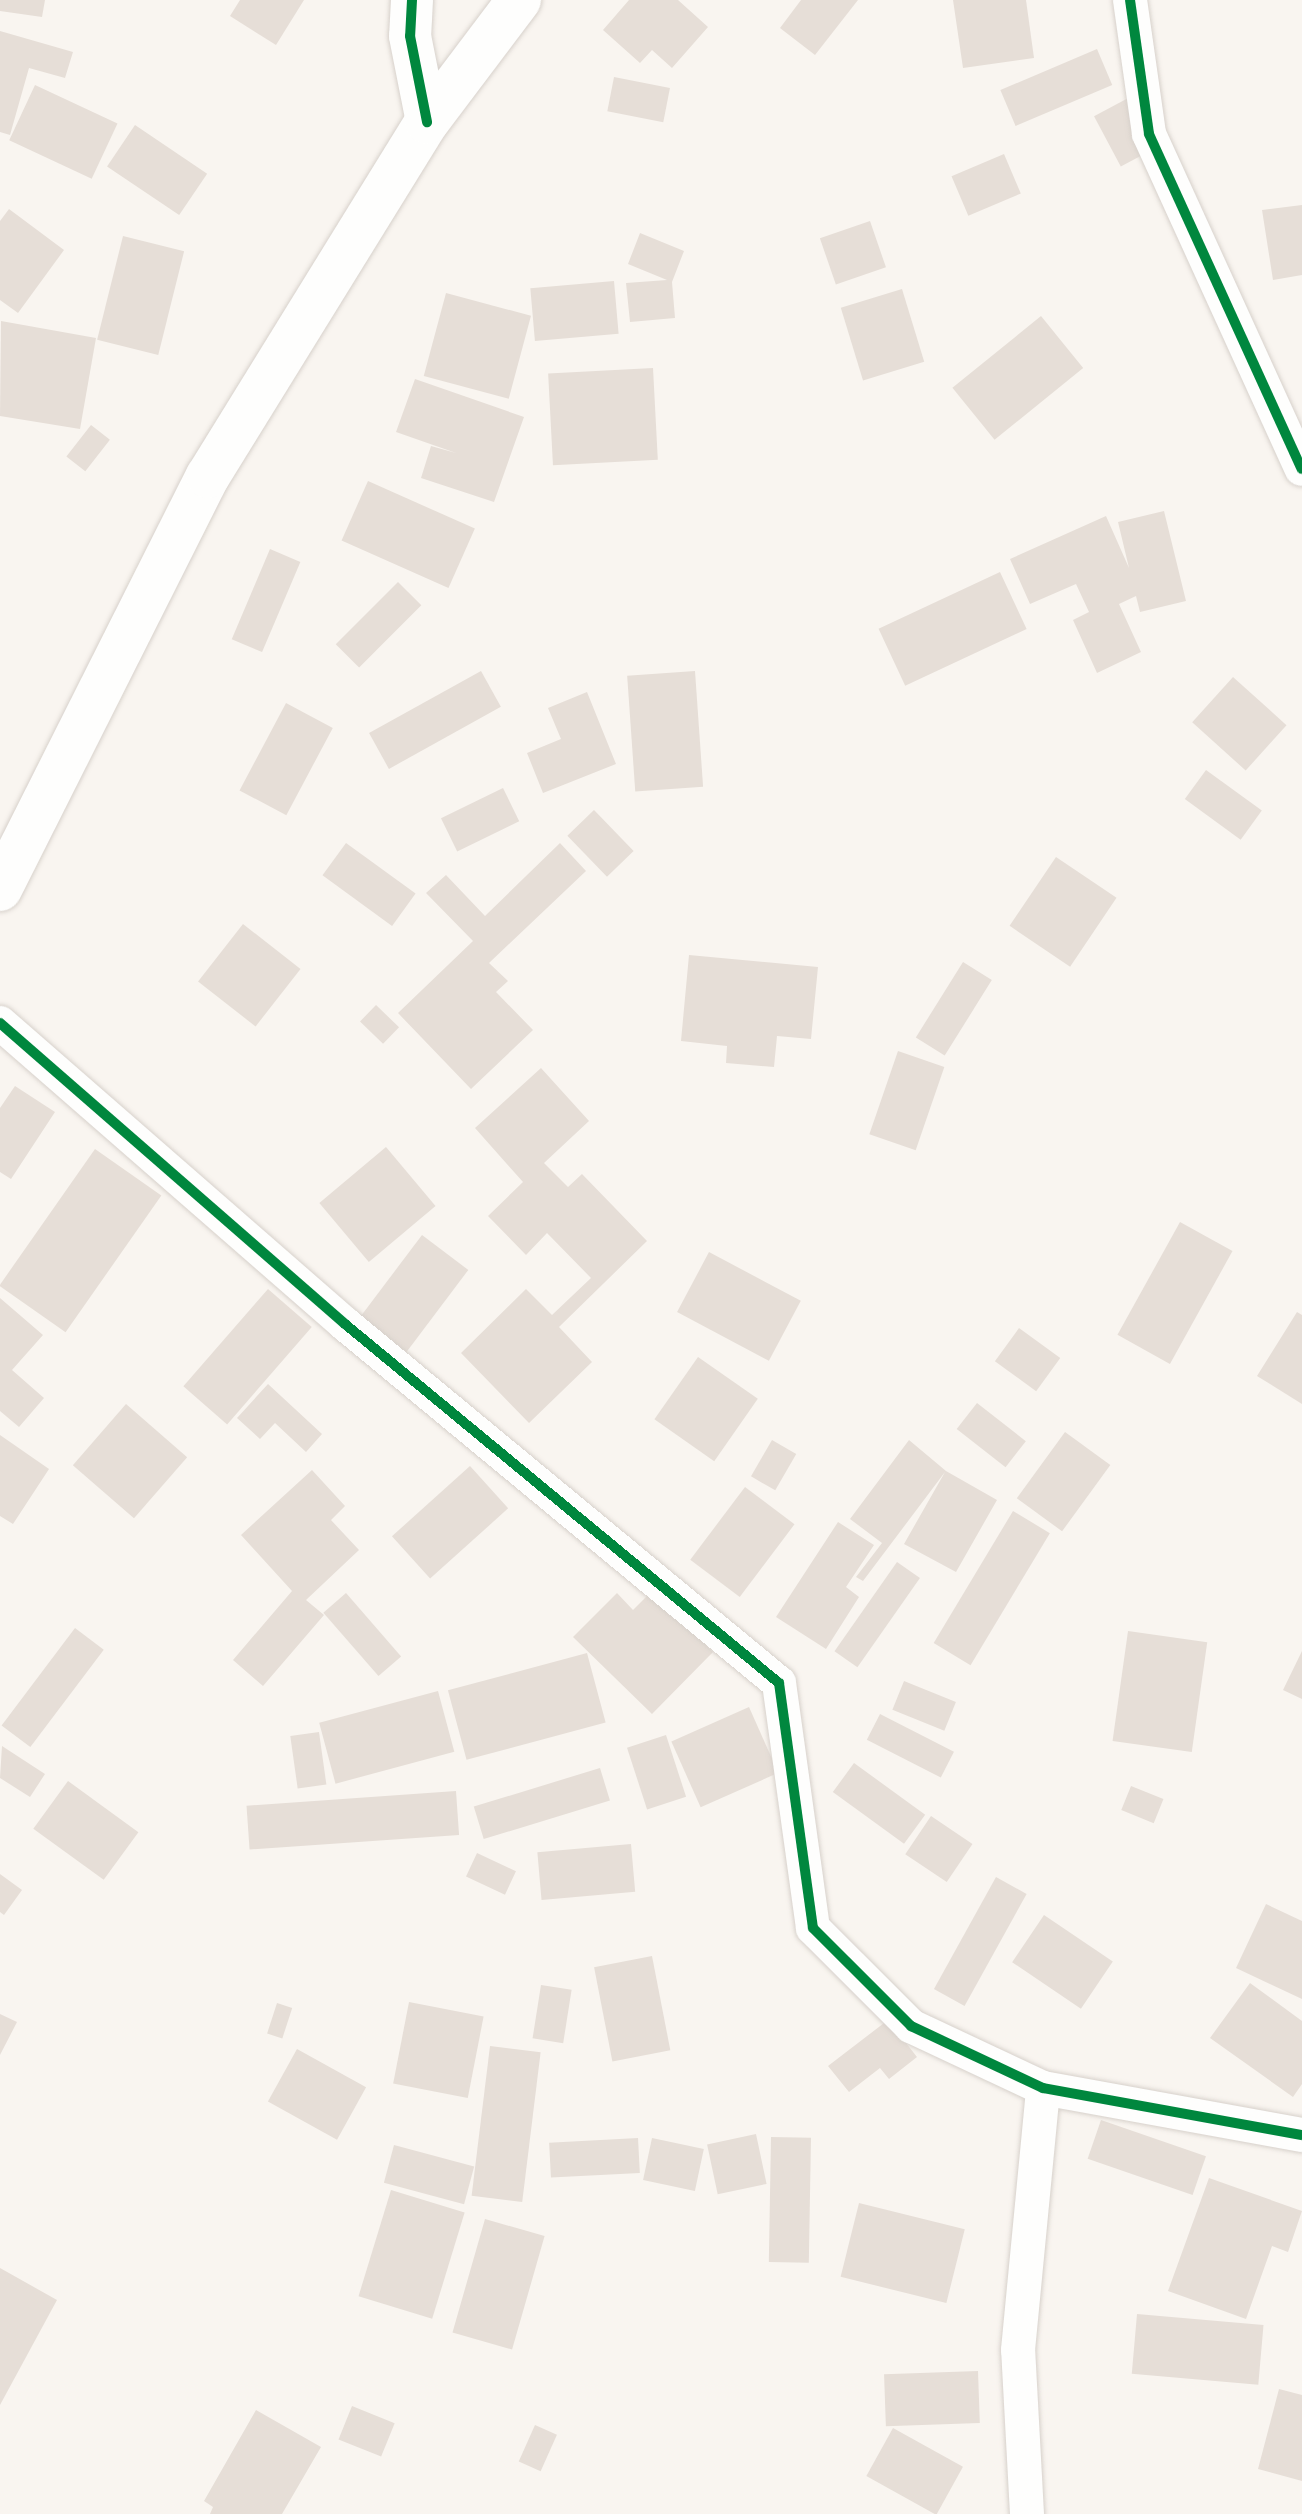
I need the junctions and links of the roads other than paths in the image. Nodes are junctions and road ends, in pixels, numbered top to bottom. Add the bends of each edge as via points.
1 (412, 0) edge
2 (519, 0) edge
3 (1130, 0) edge
4 (427, 122) junction
5 (1302, 469) edge
6 (0, 889) edge
7 (0, 1023) edge
8 (1043, 2088) junction
9 (1302, 2135) edge
10 (1027, 2514) edge

1 - 4 street via 410,36
2 - 4 main road
3 - 5 street via 1149,134
4 - 6 main road via 208,476
7 - 8 street via 345,1324 779,1683 813,1928 911,2026
8 - 9 street
8 - 10 street via 1018,2350

